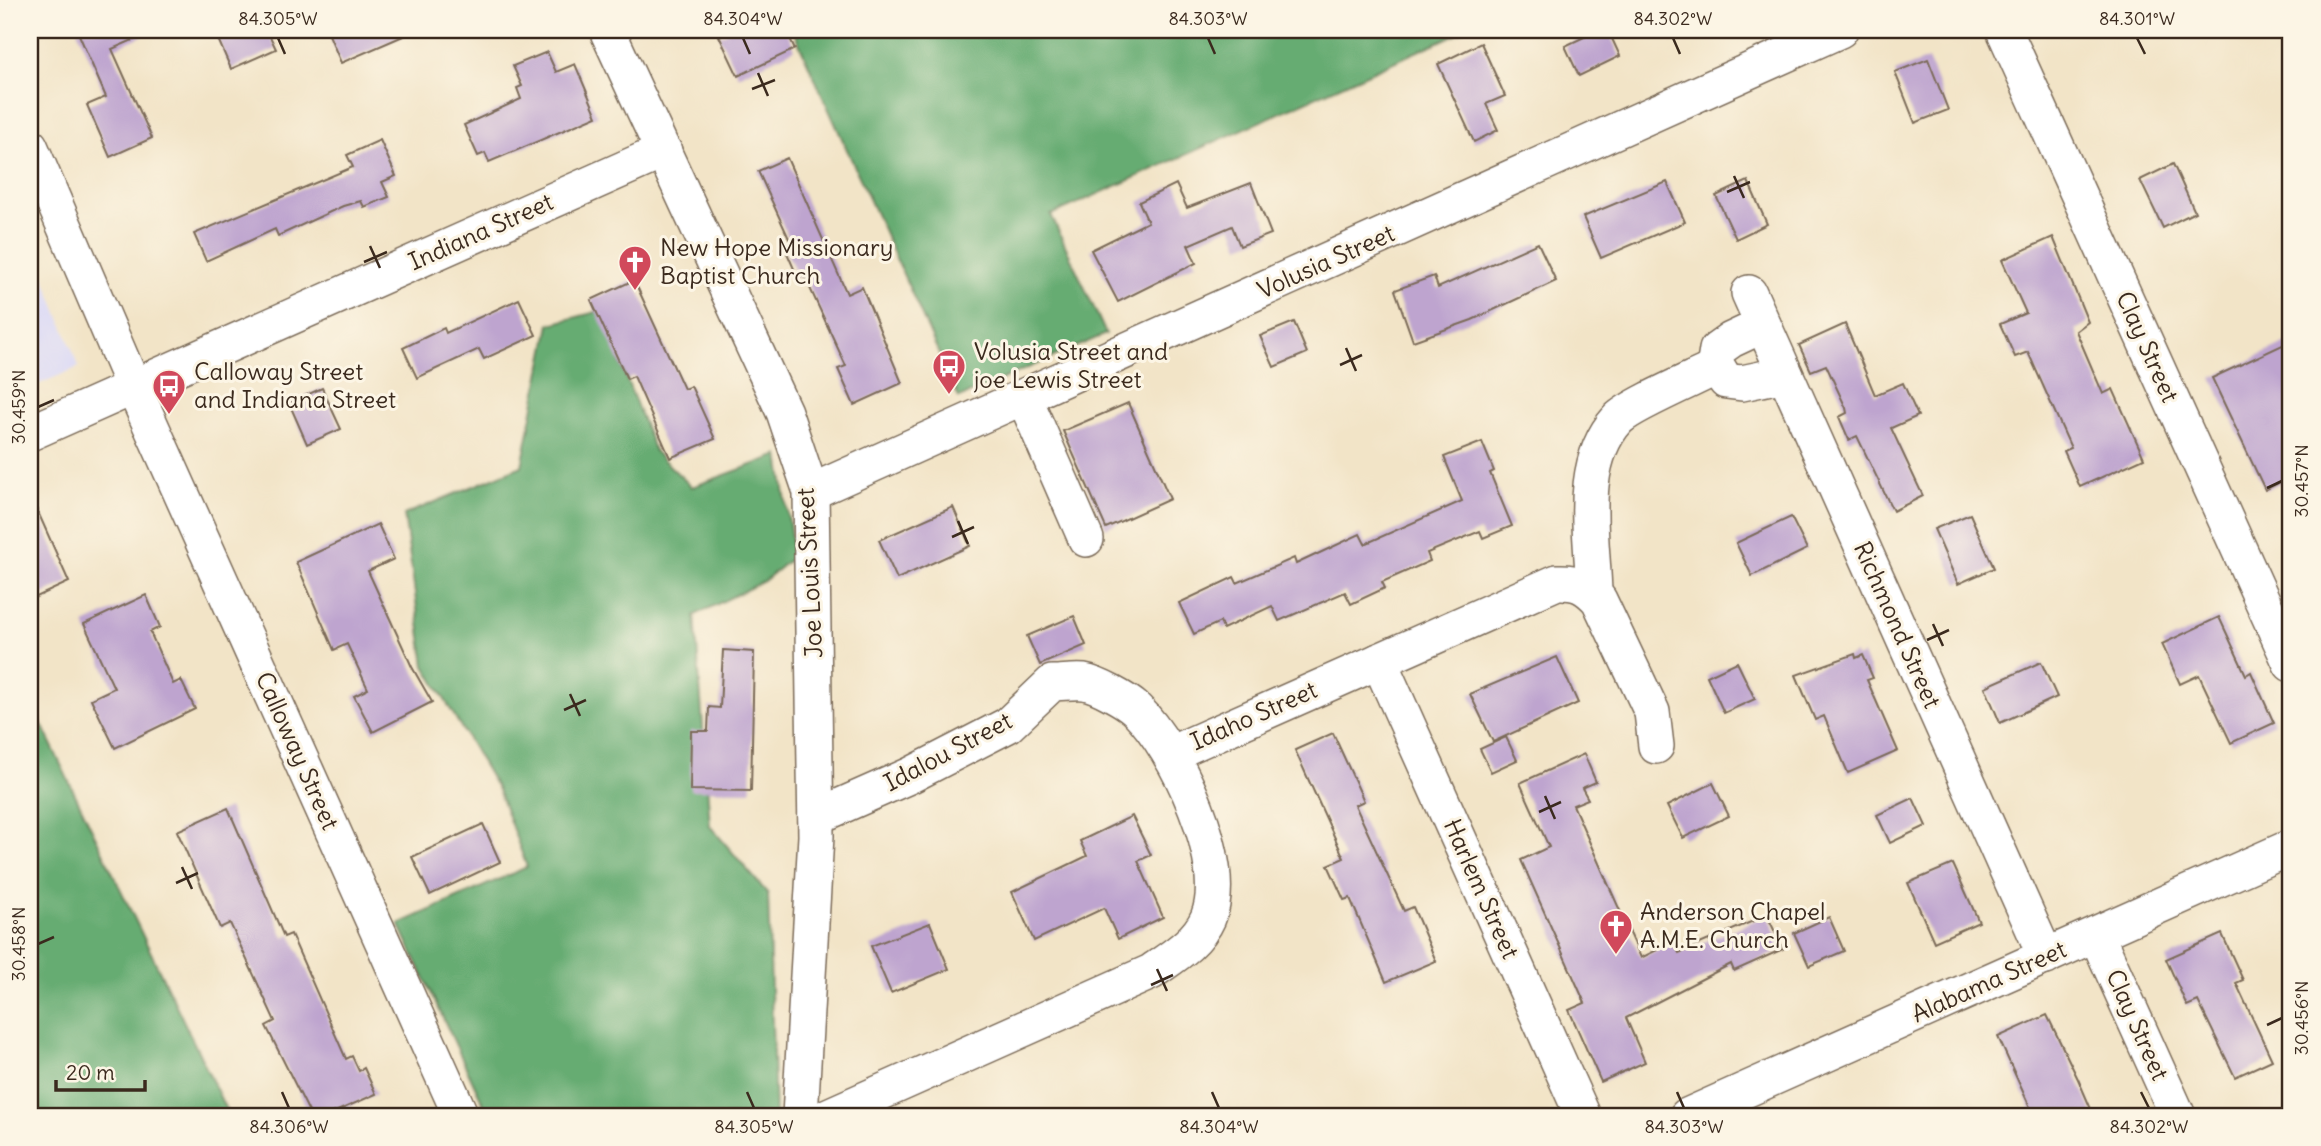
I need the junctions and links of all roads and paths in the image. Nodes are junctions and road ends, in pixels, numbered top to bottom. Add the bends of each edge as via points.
1 (607, 30) edge
2 (1840, 30) edge
3 (2004, 30) edge
4 (30, 146) edge
5 (664, 151) junction
6 (1749, 293) dead end
7 (1763, 325) junction
8 (1717, 367) junction
9 (1785, 374) junction
10 (132, 386) junction
11 (1024, 397) junction
12 (33, 422) edge
13 (811, 492) junction
14 (1086, 539) dead end
15 (1591, 591) junction
16 (1379, 661) junction
17 (2291, 664) edge
18 (1656, 746) dead end
19 (1170, 754) junction
20 (816, 817) junction
21 (2291, 847) edge
22 (2096, 934) junction
23 (2046, 957) junction
24 (1735, 1107) edge
25 (461, 1116) edge
26 (800, 1116) edge
27 (828, 1116) edge
28 (1583, 1116) edge
29 (1687, 1116) edge
30 (2178, 1116) edge

1 - 5 street, Joe Louis Street
2 - 11 street, Volusia Street
3 - 17 street, Clay Street
4 - 10 street, Calloway Street
5 - 10 street, Indiana Street
5 - 13 street, Joe Louis Street via 784,412
6 - 7 street, Richmond Street
7 - 8 street via 1717,350
7 - 9 street, Richmond Street
8 - 9 street via 1726,381 1742,383
8 - 15 street via 1620,418 1599,446 1589,494
9 - 23 street, Richmond Street
10 - 12 street, Indiana Street
10 - 25 street, Calloway Street
11 - 13 street, Volusia Street
11 - 14 street
13 - 20 street, Joe Louis Street
15 - 16 street, Idaho Street via 1573,582 1557,582
15 - 18 street via 1652,712
16 - 19 street, Idaho Street
16 - 28 street, Harlem Street
19 - 20 street, Idalou Street via 1135,708 1087,682 1052,683 1008,725
19 - 27 street, Idaho Street via 1209,849 1214,896 1208,916 1182,950 1150,972
20 - 26 street, Joe Louis Street
21 - 22 street, Alabama Street
22 - 23 street, Alabama Street
22 - 30 street, Clay Street
23 - 24 street, Alabama Street
24 - 29 street, Alabama Street

